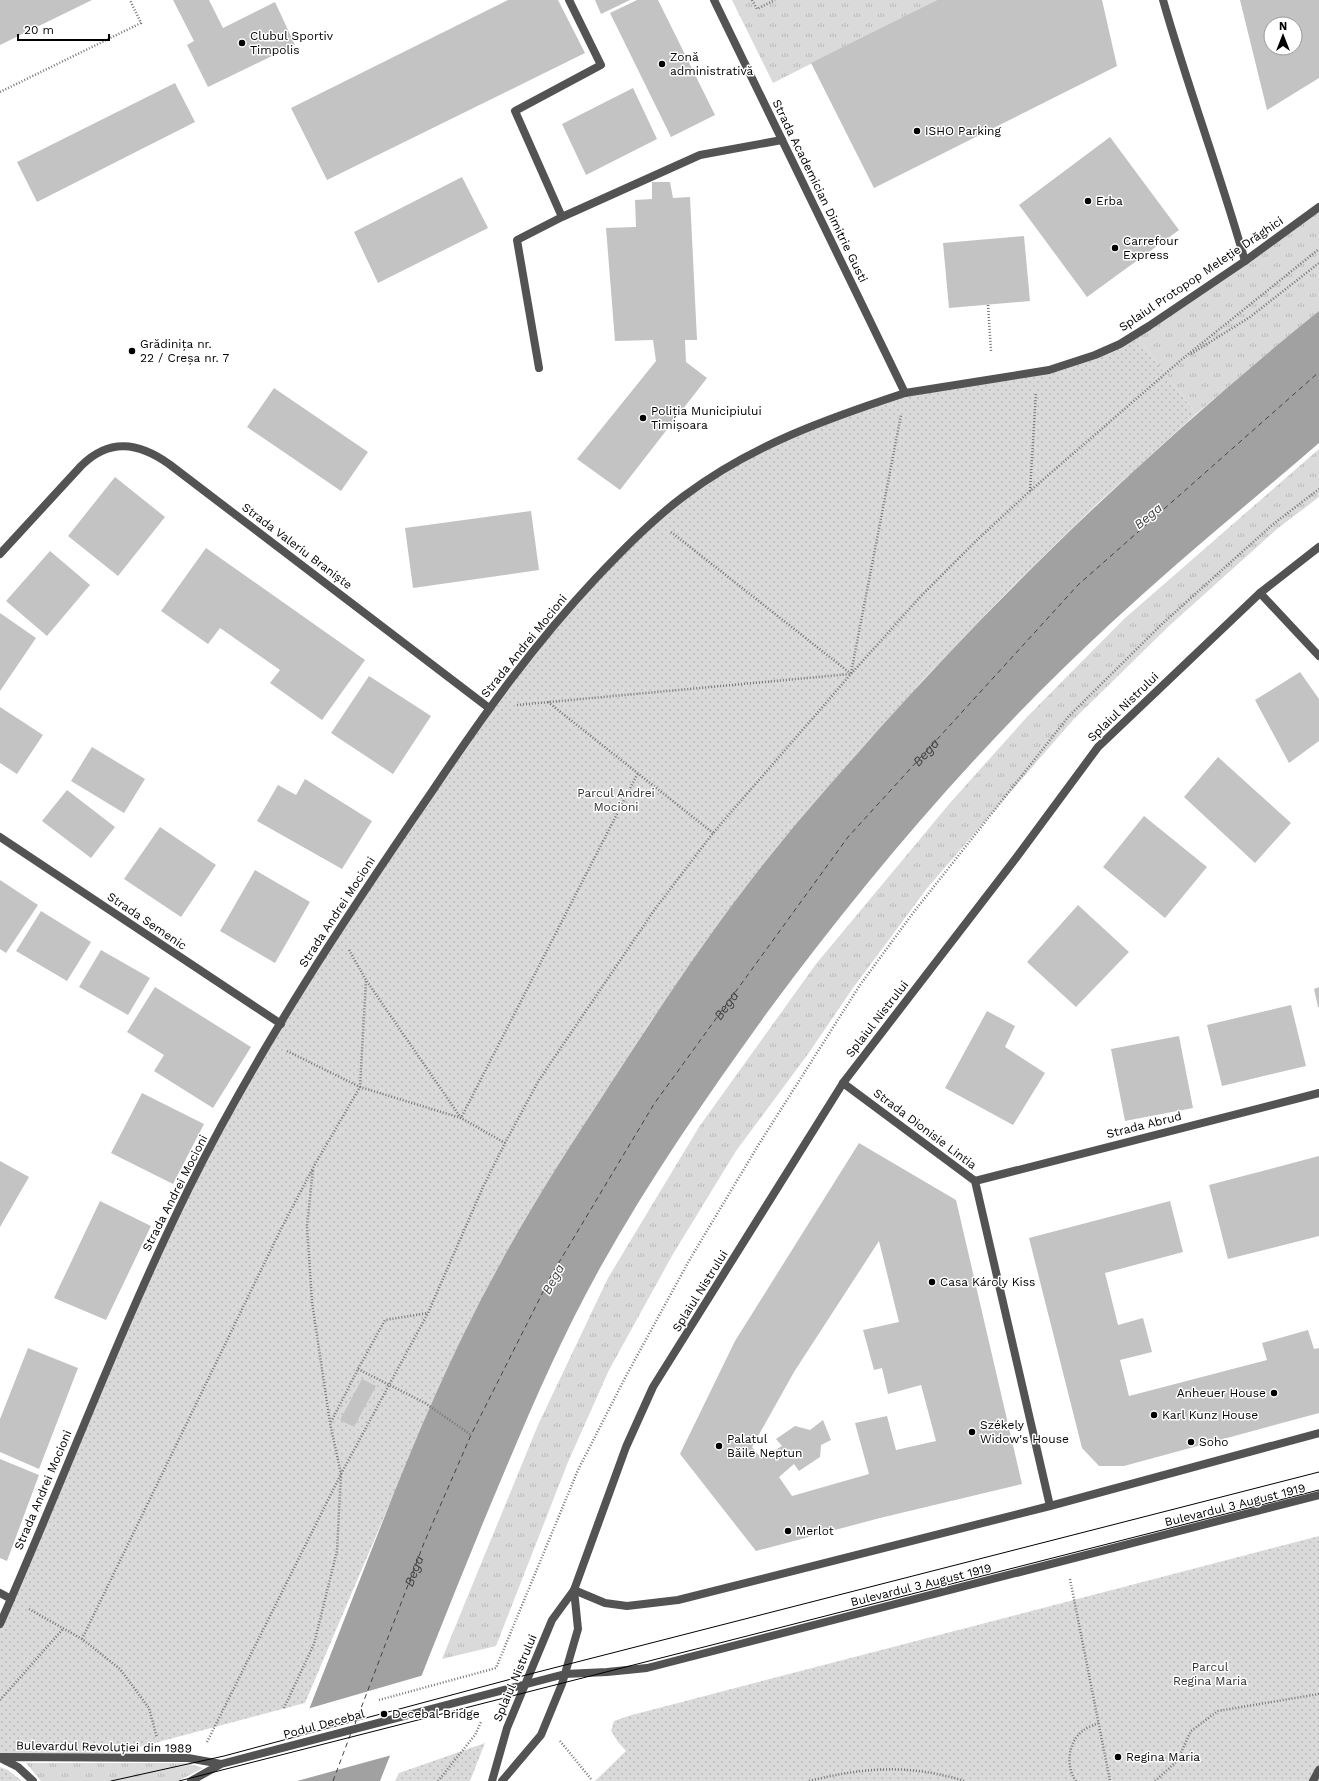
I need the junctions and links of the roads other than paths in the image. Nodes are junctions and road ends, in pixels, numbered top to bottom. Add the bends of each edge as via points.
1 (569, 0) edge
2 (714, 0) edge
3 (1163, 0) edge
4 (782, 140) junction
5 (1319, 207) edge
6 (562, 217) junction
7 (1245, 262) junction
8 (539, 368) dead end
9 (905, 393) junction
10 (1319, 548) edge
11 (0, 554) edge
12 (1260, 593) junction
13 (1319, 656) edge
14 (489, 708) junction
15 (0, 837) edge
16 (281, 1024) junction
17 (843, 1083) junction
18 (1319, 1093) edge
19 (975, 1181) junction
20 (1319, 1433) edge
21 (1319, 1495) edge
22 (1050, 1506) junction
23 (574, 1590) junction
24 (0, 1593) edge
25 (11, 1599) junction
26 (0, 1624) edge
27 (565, 1674) junction
28 (526, 1683) junction
29 (0, 1757) edge
30 (221, 1764) junction
31 (1319, 1770) edge
32 (33, 1781) edge
33 (191, 1781) edge
34 (492, 1781) edge
35 (502, 1781) edge
36 (1313, 1781) edge

1 - 6 street via 601,65 514,111
2 - 4 street, Strada Academician Dimitrie Gusti
3 - 7 street
4 - 6 street via 700,155
4 - 9 street, Strada Academician Dimitrie Gusti
5 - 7 street, Splaiul Protopop Meleție Drăghici
6 - 8 street via 517,240
7 - 9 street, Splaiul Protopop Meleție Drăghici via 1131,338 1083,360 1037,372
9 - 14 street, Strada Andrei Mocioni via 807,426 742,458 687,494 655,519 567,609 532,650
10 - 12 street, Splaiul Nistrului
11 - 14 street, Strada Valeriu Braniște via 81,466 100,451 118,446 140,448 158,456
12 - 13 street
12 - 17 street, Splaiul Nistrului via 1098,747
14 - 16 street, Strada Andrei Mocioni via 339,930
15 - 16 street, Strada Semenic
16 - 25 street, Strada Andrei Mocioni via 191,1184 152,1264
17 - 19 street, Strada Dionisie Lintia
17 - 23 street, Splaiul Nistrului via 653,1387 626,1447
18 - 19 street, Strada Abrud
19 - 22 street, Strada Dionisie Lintia
20 - 22 street
21 - 27 street, Bulevardul 3 August 1919 via 647,1668
22 - 23 street via 678,1600 627,1606 605,1603
23 - 27 street, Splaiul Nistrului via 578,1629
23 - 28 street, Splaiul Nistrului via 552,1620
24 - 25 street
25 - 26 street, Strada Andrei Mocioni
27 - 28 street, Bulevardul 3 August 1919
27 - 35 street, Splaiul Nistrului via 541,1735
28 - 30 street, Podul Decebal
28 - 34 street, Splaiul Nistrului via 507,1728
29 - 30 street, Bulevardul Revoluției din 1989 via 188,1758
29 - 32 street, Bulevardul Revoluției din 1989 via 18,1767
30 - 33 street
31 - 36 street

